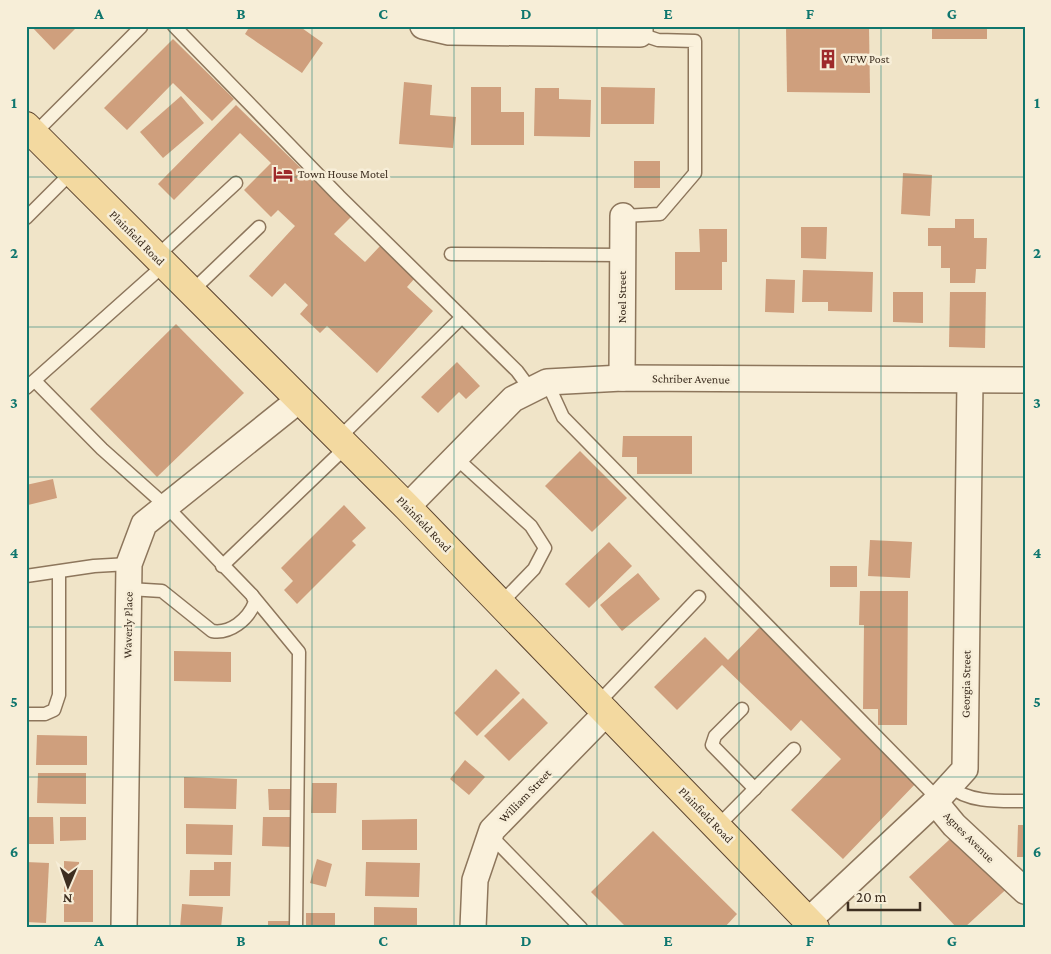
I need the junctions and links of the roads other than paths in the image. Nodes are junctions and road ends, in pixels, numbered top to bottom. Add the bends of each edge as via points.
1 (141, 26) edge
2 (174, 26) edge
3 (423, 26) edge
4 (502, 29) edge
5 (640, 30) edge
6 (30, 130) edge
7 (72, 172) junction
8 (236, 183) dead end
9 (623, 216) joint
10 (26, 218) edge
11 (259, 226) dead end
12 (451, 254) dead end
13 (623, 255) junction
14 (160, 261) junction
15 (191, 292) junction
16 (462, 317) junction
17 (622, 378) junction
18 (1025, 380) edge
19 (970, 381) junction
20 (30, 385) edge
21 (539, 386) junction
22 (299, 400) junction
23 (342, 443) junction
24 (455, 457) junction
25 (166, 506) junction
26 (407, 507) junction
27 (129, 564) junction
28 (222, 566) junction
29 (59, 572) junction
30 (26, 576) edge
31 (129, 589) junction
32 (252, 594) junction
33 (699, 597) dead end
34 (501, 603) junction
35 (602, 707) junction
36 (742, 709) dead end
37 (26, 714) edge
38 (794, 749) dead end
39 (755, 789) junction
40 (941, 795) junction
41 (1025, 802) edge
42 (717, 827) junction
43 (490, 835) junction
44 (1025, 891) edge
45 (808, 925) edge
46 (124, 928) edge
47 (296, 928) edge
48 (473, 928) edge
49 (581, 928) edge

1 - 6 lane
2 - 16 lane
3 - 4 street via 449,32
4 - 5 street
5 - 9 lane via 658,40 695,42 695,173 660,214
6 - 7 main road, Plainfield Road
7 - 10 lane
7 - 14 main road, Plainfield Road
8 - 14 lane
9 - 13 street, Noel Street
11 - 15 lane
12 - 13 lane
13 - 17 street, Noel Street
14 - 15 main road, Plainfield Road
14 - 20 lane
15 - 22 main road, Plainfield Road
16 - 21 lane via 517,371
16 - 23 lane
17 - 19 street, Schriber Avenue
17 - 21 street, Schriber Avenue
18 - 19 street, Schriber Avenue
19 - 40 street, Georgia Street via 964,769
20 - 25 lane
21 - 24 street, Schriber Avenue via 513,398
21 - 40 lane via 563,418
22 - 23 main road, Plainfield Road
22 - 25 street, Waverly Place
23 - 26 main road, Plainfield Road
23 - 28 lane
24 - 26 street, Schriber Avenue
24 - 34 lane via 531,526 545,548 534,569
25 - 27 street, Waverly Place via 144,524
25 - 28 lane
26 - 34 main road, Plainfield Road
27 - 29 lane
27 - 31 street, Waverly Place
28 - 32 lane
29 - 30 lane
29 - 37 lane via 59,695 54,710 45,714
31 - 32 lane via 162,591 212,631 222,632 233,628 252,609 255,602
31 - 46 street, Waverly Place
32 - 47 lane via 299,652
33 - 35 lane
34 - 35 main road, Plainfield Road
35 - 42 main road, Plainfield Road
35 - 43 street, William Street
36 - 39 lane via 715,736 712,745
38 - 39 lane
39 - 42 lane
40 - 41 lane, Agnes Avenue
40 - 44 street, Agnes Avenue via 954,825
40 - 45 street, Georgia Street
42 - 45 main road, Plainfield Road
43 - 48 street, William Street via 475,880
43 - 49 lane

